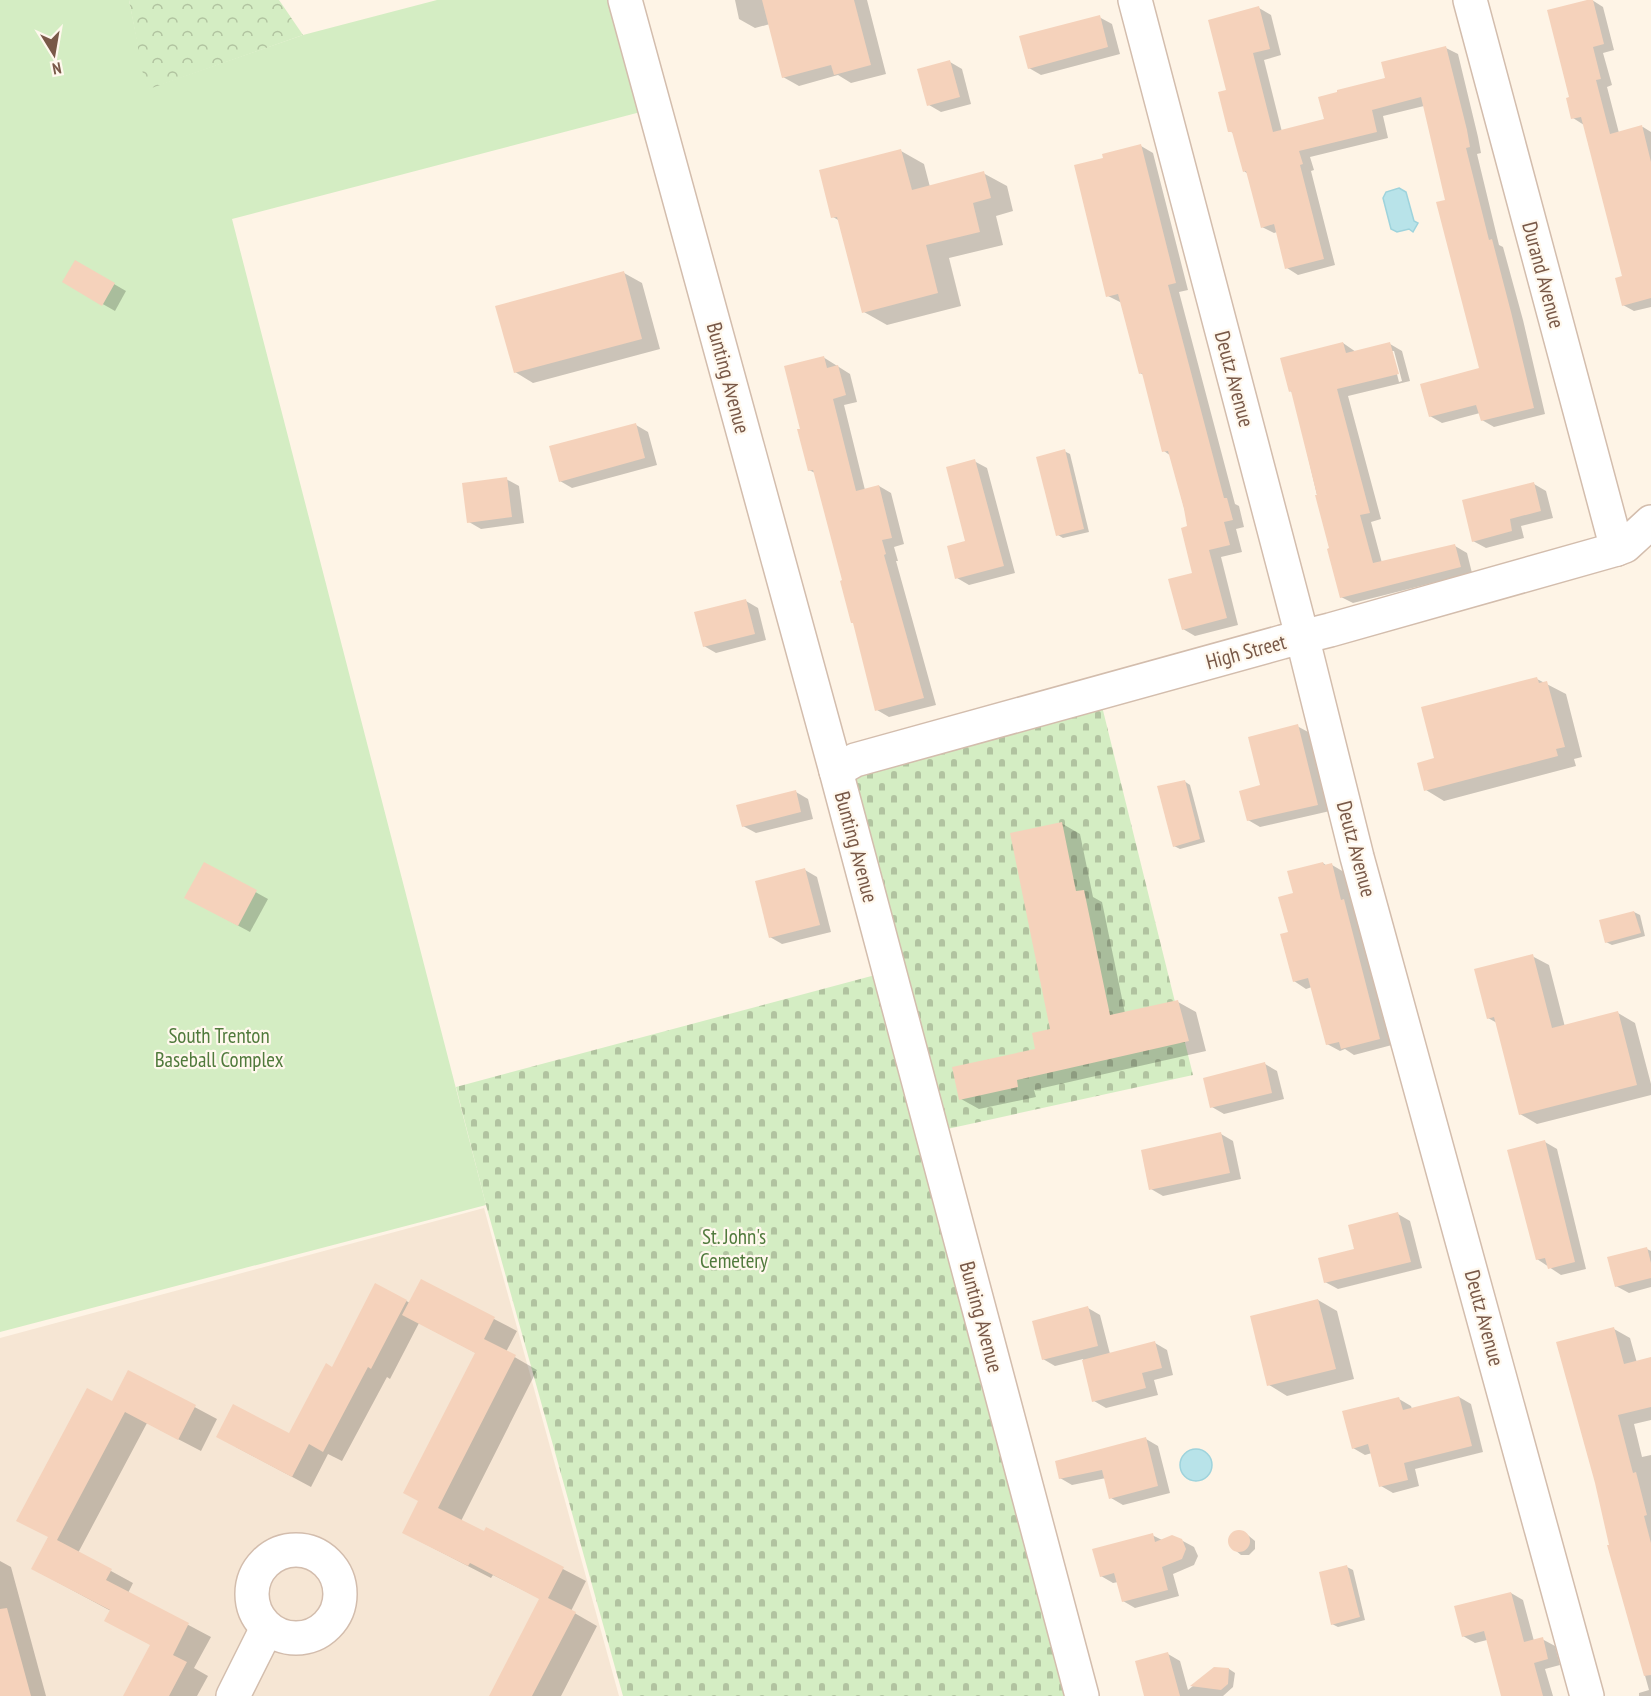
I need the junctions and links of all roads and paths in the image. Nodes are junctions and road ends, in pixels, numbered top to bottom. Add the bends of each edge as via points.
1 (625, 0) edge
2 (1135, 0) edge
3 (1470, 0) edge
4 (1651, 522) edge
5 (1617, 549) junction
6 (1302, 636) junction
7 (836, 771) junction
8 (267, 1628) dead end
9 (234, 1696) edge
10 (1082, 1696) edge
11 (1587, 1696) edge

1 - 7 street, Bunting Avenue
2 - 6 street, Deutz Avenue
3 - 5 street, Durand Avenue
4 - 5 street, High Street
5 - 6 street, High Street
6 - 7 street, High Street via 855,760
6 - 11 street, Deutz Avenue via 1360,868
7 - 10 street, Bunting Avenue
8 - 9 street

